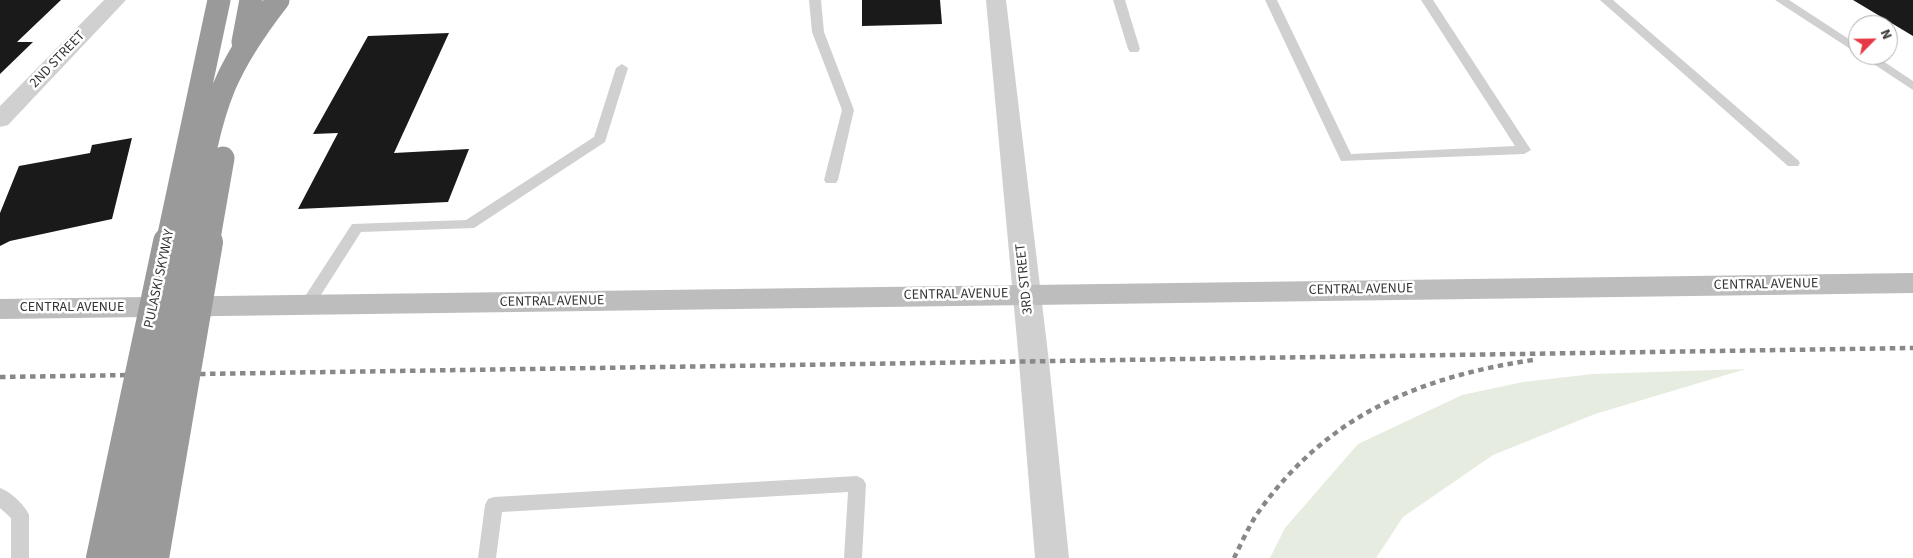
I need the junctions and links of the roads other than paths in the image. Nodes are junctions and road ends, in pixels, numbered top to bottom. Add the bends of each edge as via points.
1 (116, 0) edge
2 (220, 0) edge
3 (251, 0) edge
4 (278, 0) edge
5 (815, 0) edge
6 (996, 0) edge
7 (1119, 0) edge
8 (1271, 0) edge
9 (1427, 0) edge
10 (1606, 0) edge
11 (1781, 0) edge
12 (1848, 44) edge
13 (1134, 49) dead end
14 (1881, 65) edge
15 (622, 68) dead end
16 (1913, 86) edge
17 (0, 120) edge
18 (1793, 163) dead end
19 (831, 180) dead end
20 (1913, 283) edge
21 (1027, 294) junction
22 (307, 305) junction
23 (0, 309) edge
24 (0, 496) edge
25 (20, 558) edge
26 (101, 558) edge
27 (125, 558) edge
28 (154, 558) edge
29 (487, 558) edge
30 (853, 558) edge
31 (1052, 558) edge

1 - 17 street, 2ND STREET
2 - 26 highway, PULASKI SKYWAY, bridge
3 - 28 highway, bridge
4 - 27 highway, bridge via 239,56 226,82 211,128
5 - 19 lane via 818,32 848,110
6 - 21 street, 3RD STREET
7 - 13 lane
8 - 9 lane via 1346,158 1524,150
10 - 18 lane
11 - 12 lane
14 - 16 lane
15 - 22 lane via 600,139 469,225 357,227
20 - 21 main road, CENTRAL AVENUE
21 - 22 main road, CENTRAL AVENUE
21 - 31 street, 3RD STREET
22 - 23 main road, CENTRAL AVENUE
24 - 25 lane via 20,515
29 - 30 lane via 494,505 857,484

